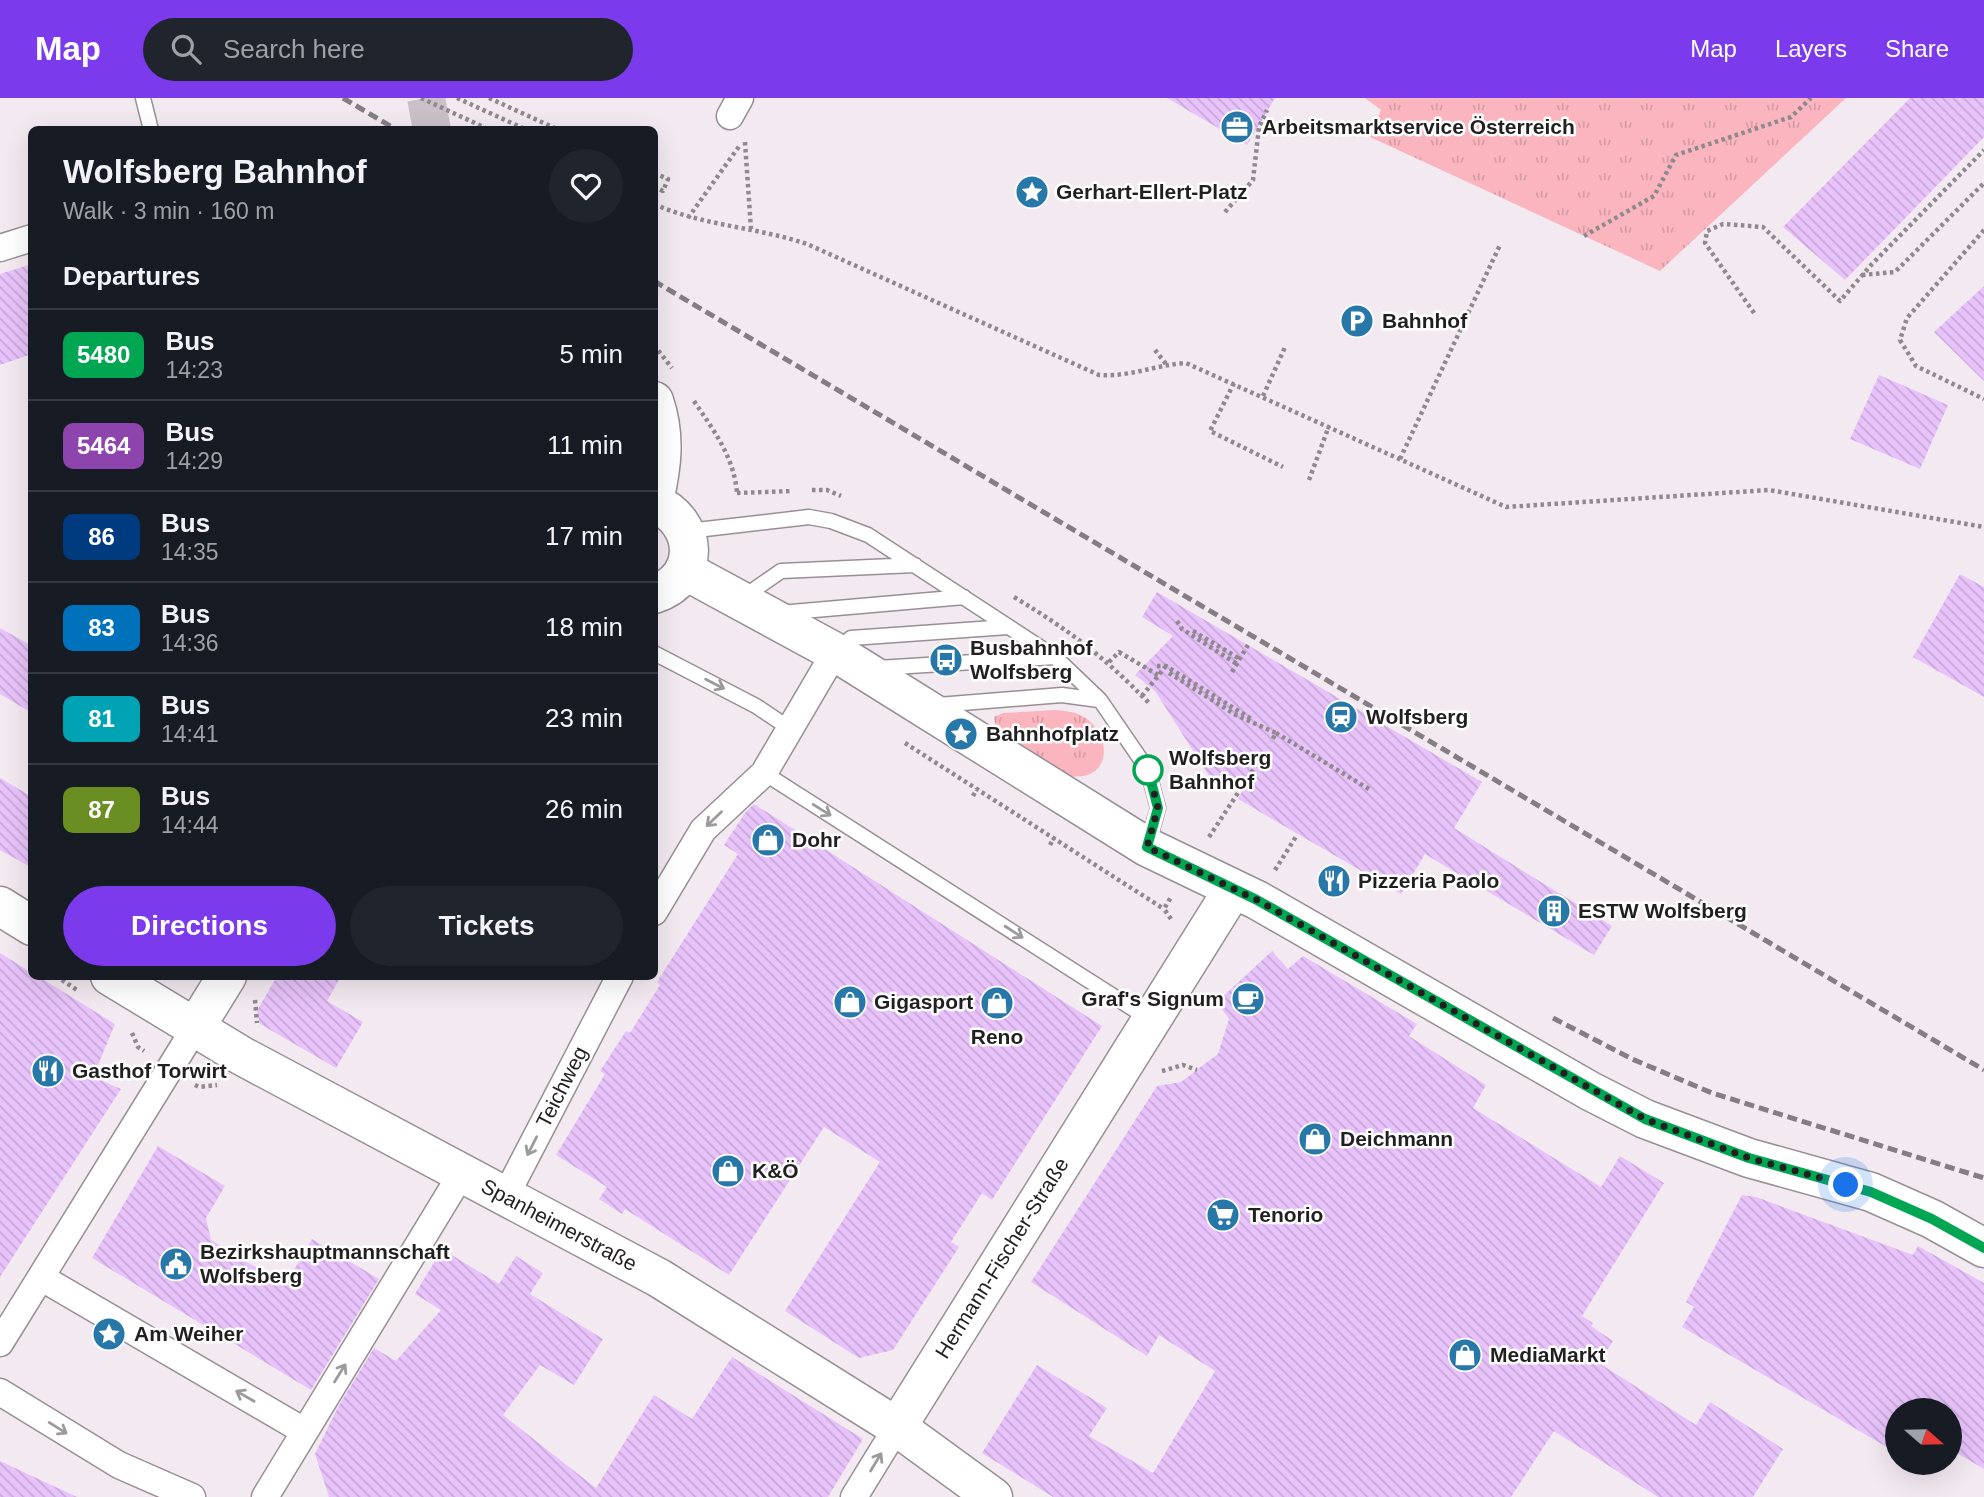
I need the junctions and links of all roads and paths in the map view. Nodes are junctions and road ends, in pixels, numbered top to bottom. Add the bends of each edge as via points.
1 (143, 98) edge
2 (421, 98) edge
3 (457, 98) edge
4 (489, 98) edge
5 (1811, 98) edge
6 (428, 99) edge
7 (1268, 110) dead end
8 (150, 126) edge
9 (482, 126) edge
10 (518, 126) edge
11 (550, 126) edge
12 (1984, 150) edge
13 (658, 175) edge
14 (1984, 183) edge
15 (658, 189) edge
16 (658, 206) edge
17 (1225, 212) dead end
18 (688, 218) junction
19 (751, 229) junction
20 (1984, 230) edge
21 (1584, 236) dead end
22 (28, 239) edge
23 (1500, 245) dead end
24 (0, 248) edge
25 (1863, 275) junction
26 (1754, 313) dead end
27 (1286, 345) dead end
28 (1155, 350) dead end
29 (658, 354) edge
30 (1166, 364) junction
31 (1234, 383) junction
32 (674, 390) edge
33 (1263, 396) junction
34 (1984, 399) edge
35 (1329, 426) junction
36 (1400, 459) junction
37 (1283, 467) dead end
38 (736, 480) dead end
39 (1309, 480) dead end
40 (658, 485) edge
41 (658, 504) edge
42 (1984, 527) edge
43 (687, 531) junction
44 (915, 565) junction
45 (684, 570) junction
46 (658, 592) edge
47 (964, 597) junction
48 (756, 607) junction
49 (1177, 621) dead end
50 (1008, 627) junction
51 (1193, 631) dead end
52 (1248, 645) dead end
53 (658, 655) edge
54 (1055, 657) junction
55 (848, 660) junction
56 (1109, 662) dead end
57 (1238, 662) junction
58 (1157, 666) dead end
59 (1166, 666) junction
60 (1232, 672) dead end
61 (1169, 673) dead end
62 (1158, 675) junction
63 (1142, 696) dead end
64 (1100, 700) junction
65 (921, 707) junction
66 (1264, 728) junction
67 (792, 730) junction
68 (1276, 733) junction
69 (897, 738) dead end
70 (1271, 742) dead end
71 (764, 773) junction
72 (978, 789) junction
73 (1369, 789) dead end
74 (973, 796) dead end
75 (1054, 838) junction
76 (1050, 845) dead end
77 (1147, 847) junction
78 (1133, 889) junction
79 (1232, 891) junction
80 (1130, 895) dead end
81 (0, 905) edge
82 (658, 905) edge
83 (1164, 909) dead end
84 (28, 923) edge
85 (117, 980) edge
86 (225, 980) edge
87 (618, 980) edge
88 (1151, 1020) junction
89 (195, 1028) junction
90 (1162, 1062) dead end
91 (1155, 1074) dead end
92 (462, 1173) junction
93 (505, 1197) junction
94 (1984, 1248) edge
95 (42, 1278) junction
96 (0, 1343) edge
97 (0, 1392) edge
98 (897, 1427) junction
99 (304, 1431) junction
100 (191, 1497) edge
101 (265, 1497) edge
102 (854, 1497) edge
103 (993, 1497) edge

1 - 8 lane
2 - 6 path
3 - 10 path
4 - 11 path
5 - 21 path via 1791,117 1676,155 1654,196
6 - 9 path
7 - 17 path via 1259,127 1253,180
12 - 25 path
13 - 15 path via 668,179 663,191
14 - 25 path via 1895,272
16 - 18 path
18 - 19 path
18 - 19 path via 744,139
19 - 30 path via 807,244 1099,374 1124,376
20 - 34 path via 1907,318 1900,340 1916,366
22 - 24 street
23 - 36 path
25 - 26 path via 1840,301 1763,227 1723,224 1707,231 1705,243
27 - 33 path
28 - 30 path
29 - 32 path
30 - 31 path via 1186,363
31 - 33 path
31 - 37 path via 1210,431
32 - 38 path via 727,452
32 - 40 street
33 - 35 path
35 - 36 path
35 - 39 path
36 - 42 path via 1506,507 1769,490
41 - 43 street via 673,513
43 - 44 lane via 809,517 868,535
43 - 45 street via 689,558
44 - 47 lane
44 - 48 lane via 781,571
45 - 46 street
45 - 48 street
47 - 48 lane
47 - 50 lane
48 - 55 street
49 - 57 path via 1182,629
50 - 54 lane
50 - 55 lane via 850,638
51 - 57 path
52 - 57 path
53 -> 67 lane
54 - 55 lane
54 - 64 lane
55 - 65 street
55 - 67 street
56 - 62 path via 1119,652
57 - 60 path
58 - 59 path
59 - 62 path
59 - 66 path
61 - 66 path
62 - 63 path
64 - 65 lane via 1062,695
64 - 77 lane via 1148,770 1158,808
65 - 77 street
66 - 68 path
67 - 71 street
68 - 70 path
68 - 73 path
69 - 72 path
71 -> 82 street via 703,830
71 -> 88 lane
72 - 74 path
72 - 75 path
75 - 76 path
75 - 78 path
77 - 79 street
78 - 80 path
78 - 83 path
79 - 88 street
79 - 94 street via 1257,900 1645,1119 1749,1158 1871,1192
81 - 84 street
85 - 89 street, Spanheimerstraße
86 - 89 street
87 -> 93 street, Teichweg
88 - 98 street, Hermann-Fischer-Straße
89 - 92 street, Spanheimerstraße
89 - 95 street
90 - 91 path
92 - 93 street, Spanheimerstraße
99 -> 92 street
93 - 98 street, Spanheimerstraße via 659,1278
95 - 96 street
99 -> 95 street
97 -> 100 street via 119,1465
102 -> 98 street, Hermann-Fischer-Straße
98 - 103 street, Spanheimerstraße
99 - 101 street

